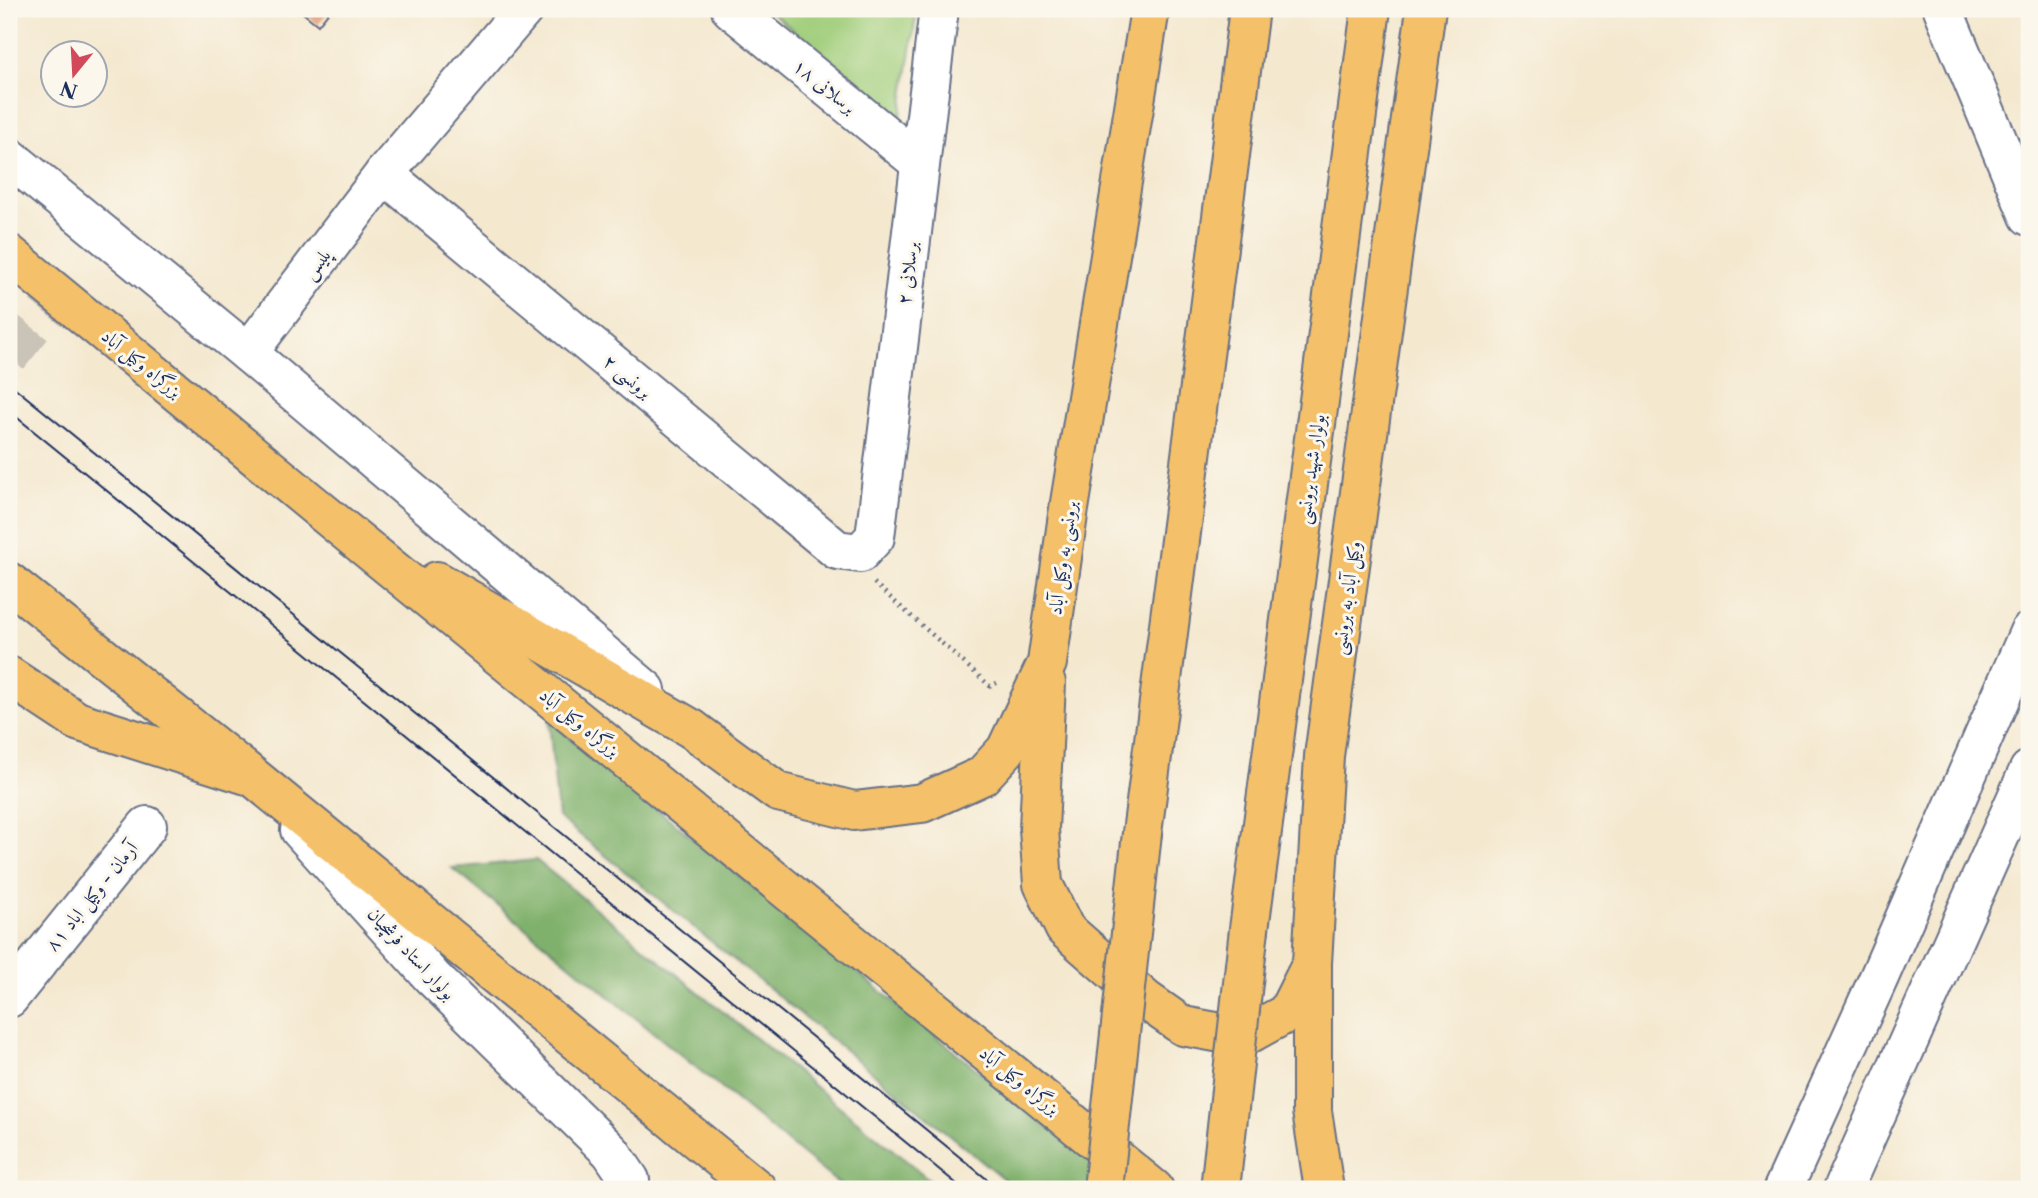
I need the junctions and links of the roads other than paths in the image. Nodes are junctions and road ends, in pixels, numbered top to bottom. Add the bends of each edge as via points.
1 (524, 9) edge
2 (731, 9) edge
3 (939, 9) edge
4 (1150, 9) edge
5 (1249, 9) edge
6 (1371, 9) edge
7 (1426, 9) edge
8 (1943, 9) edge
9 (9, 158) edge
10 (920, 163) junction
11 (384, 174) junction
12 (2029, 216) edge
13 (9, 254) edge
14 (248, 353) junction
15 (332, 520) junction
16 (837, 550) joint
17 (9, 582) edge
18 (2029, 632) edge
19 (1047, 663) junction
20 (9, 676) edge
21 (692, 729) junction
22 (2029, 770) edge
23 (252, 776) junction
24 (146, 826) dead end
25 (1312, 963) junction
26 (9, 998) edge
27 (629, 1189) edge
28 (757, 1189) edge
29 (1103, 1189) edge
30 (1154, 1189) edge
31 (1220, 1189) edge
32 (1324, 1189) edge
33 (1783, 1189) edge
34 (1843, 1189) edge

1 - 11 street, پلیس
2 - 10 street, برسلانی ۱۸
3 - 10 street, برسلانی ۲
4 - 19 main road, برونسی به وکیل آباد
5 - 29 main road, bridge via 1142,833
6 - 31 main road, بولوار شهید برونسی, bridge via 1249,929
7 - 25 main road, وکیل آباد به برونسی via 1324,756
8 - 12 street
9 - 14 street
10 - 16 street, برسلانی ۲ via 875,537 860,553
11 - 14 street, پلیس
11 - 16 street, برونسی ۲
13 - 15 main road, بزرگراه وکیل آباد
14 - 21 street
15 - 21 main road, برونسی به وکیل آباد
15 - 30 main road, بزرگراه وکیل آباد
17 - 23 main road
18 - 33 street
19 - 21 main road, برونسی به وکیل آباد via 1006,750 982,776 922,803 854,811 778,792
19 - 25 main road via 1039,829 1043,884 1065,929 1183,1026 1242,1037 1287,1013
20 - 23 main road via 77,721
22 - 34 street
23 - 27 street, بولوار استاد فرشچیان via 432,977 611,1152 630,1180
23 - 28 main road
24 - 26 street, آرمان - وکیل اباد ۸۱
25 - 32 main road, وکیل آباد به برونسی via 1312,1111

